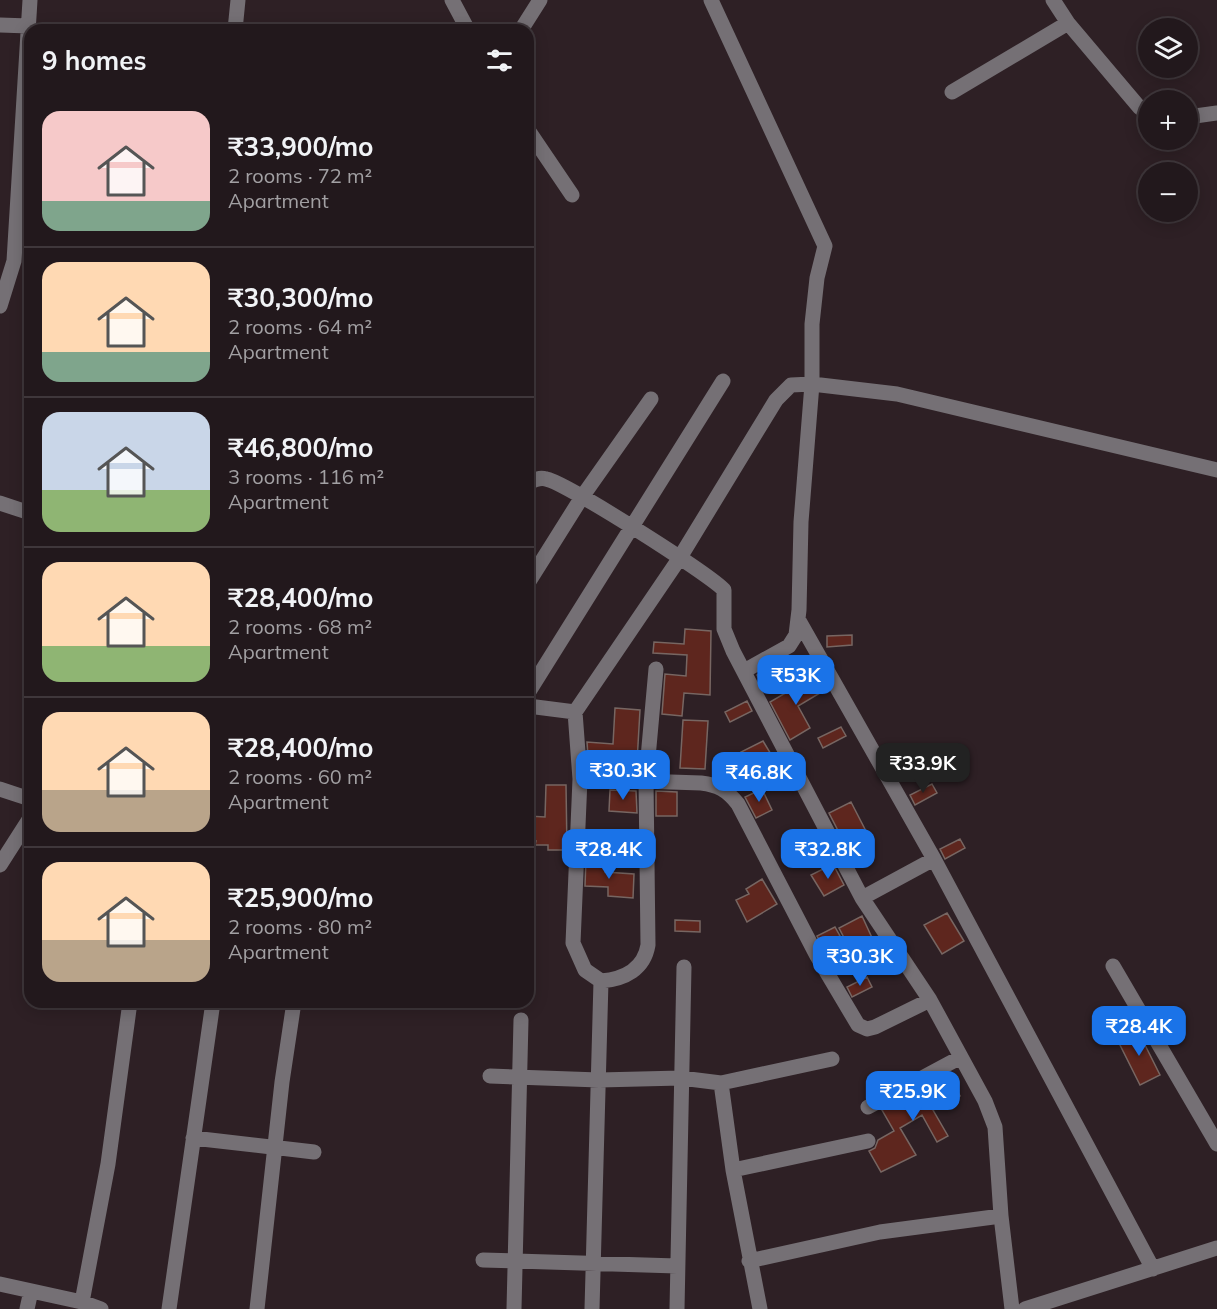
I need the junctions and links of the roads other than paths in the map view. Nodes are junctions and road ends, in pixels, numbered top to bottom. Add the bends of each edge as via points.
1 (30, 0) edge
2 (238, 0) edge
3 (452, 0) edge
4 (540, 0) edge
5 (711, 0) edge
6 (1053, 0) edge
7 (1068, 23) junction
8 (29, 24) edge
9 (236, 24) edge
10 (465, 24) edge
11 (525, 24) edge
12 (0, 25) edge
13 (24, 26) edge
14 (952, 92) dead end
15 (24, 104) edge
16 (1138, 106) edge
17 (1217, 114) edge
18 (1198, 116) edge
19 (534, 139) edge
20 (572, 195) dead end
21 (0, 306) edge
22 (723, 381) dead end
23 (812, 384) junction
24 (651, 399) dead end
25 (1217, 470) edge
26 (534, 481) edge
27 (582, 497) junction
28 (1, 509) edge
29 (24, 512) edge
30 (631, 527) junction
31 (679, 559) junction
32 (534, 573) edge
33 (798, 619) junction
34 (656, 669) dead end
35 (744, 671) junction
36 (534, 683) edge
37 (534, 707) edge
38 (575, 712) junction
39 (580, 779) junction
40 (646, 780) junction
41 (0, 789) edge
42 (24, 797) edge
43 (24, 828) edge
44 (934, 859) junction
45 (0, 866) edge
46 (862, 898) junction
47 (1113, 966) dead end
48 (684, 967) dead end
49 (601, 981) junction
50 (930, 1000) junction
51 (129, 1008) edge
52 (212, 1008) edge
53 (293, 1008) edge
54 (521, 1020) dead end
55 (961, 1057) junction
56 (832, 1059) dead end
57 (490, 1076) dead end
58 (519, 1077) junction
59 (681, 1078) junction
60 (599, 1080) junction
61 (721, 1083) junction
62 (868, 1107) dead end
63 (193, 1138) junction
64 (868, 1141) dead end
65 (1217, 1144) edge
66 (274, 1148) junction
67 (314, 1152) dead end
68 (732, 1170) junction
69 (1001, 1216) junction
70 (1217, 1248) edge
71 (483, 1260) dead end
72 (749, 1260) junction
73 (514, 1261) junction
74 (592, 1264) junction
75 (677, 1266) junction
76 (1153, 1269) junction
77 (0, 1284) edge
78 (32, 1291) junction
79 (82, 1302) junction
80 (27, 1309) edge
81 (101, 1309) edge
82 (169, 1309) edge
83 (257, 1309) edge
84 (514, 1309) edge
85 (592, 1309) edge
86 (677, 1309) edge
87 (760, 1309) edge
88 (1012, 1309) edge
89 (1025, 1309) edge

1 - 8 street
2 - 9 street
3 - 10 street
4 - 11 street
5 - 23 street via 825,246 812,324
6 - 7 street
7 - 14 street
7 - 16 street
12 - 13 street
15 - 21 street via 14,261
17 - 18 street
19 - 20 street
22 - 30 street
23 - 25 street via 897,394
23 - 31 street via 792,386 776,400
23 - 33 street
24 - 27 street
26 - 27 street via 545,478
27 - 30 street
27 - 32 street
28 - 29 street
30 - 31 street
30 - 36 street
31 - 35 street via 724,590 724,629
31 - 38 street
33 - 35 street via 789,646
33 - 44 street
34 - 40 street
35 - 46 street
37 - 38 street
38 - 39 street
39 - 40 street
39 - 49 street via 573,943 585,970
40 - 49 street via 646,958 638,968 613,980
40 - 50 street via 716,785 731,795 858,1025 875,1027
41 - 42 street
43 - 45 street
44 - 46 street
44 - 76 street
46 - 50 street
47 - 65 street
48 - 59 street
49 - 60 street
50 - 55 street
51 - 79 street via 108,1164
52 - 63 street
53 - 66 street
54 - 58 street
55 - 62 street
55 - 69 street via 986,1101 995,1127
56 - 61 street
57 - 58 street
58 - 60 street
58 - 73 street
59 - 60 street
59 - 61 street
59 - 75 street
60 - 74 street
61 - 68 street
63 - 66 street
63 - 82 street
64 - 68 street
66 - 67 street
66 - 83 street
68 - 72 street
69 - 72 street via 880,1232
69 - 88 street
70 - 76 street
71 - 73 street
72 - 87 street
73 - 74 street
73 - 84 street
74 - 75 street
74 - 85 street
75 - 86 street
76 - 89 street
77 - 78 street
78 - 79 street
78 - 80 street
79 - 81 street

